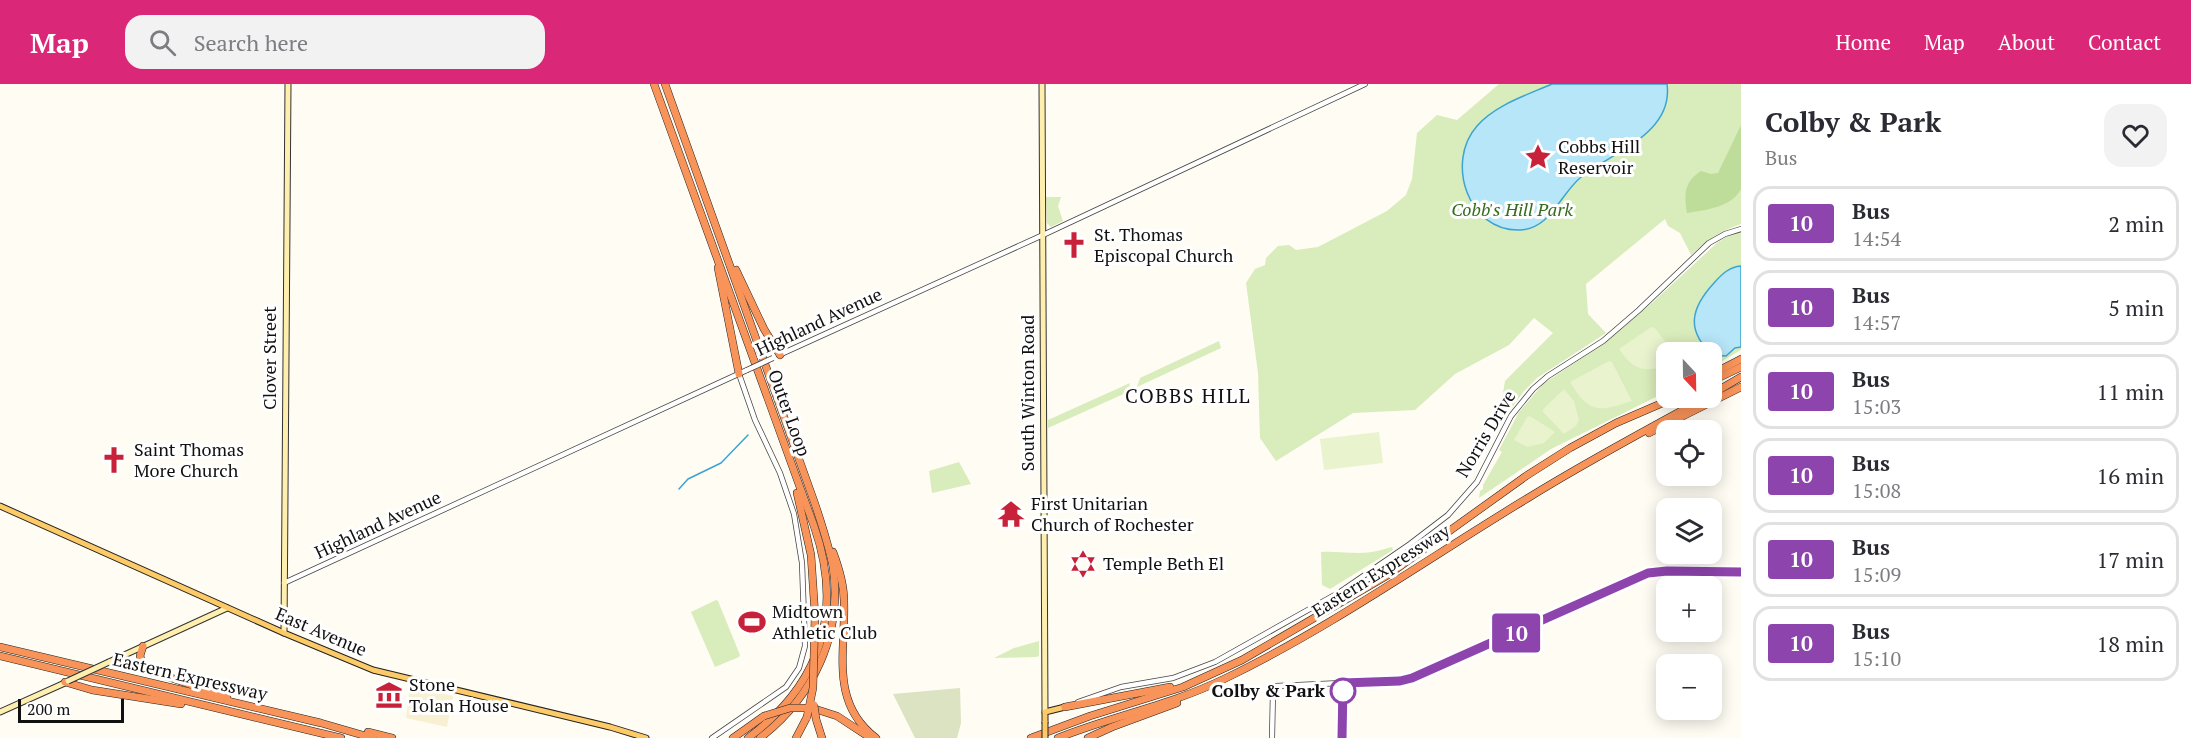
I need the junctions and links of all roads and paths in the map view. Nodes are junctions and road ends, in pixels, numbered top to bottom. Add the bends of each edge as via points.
1 (288, 84) edge
2 (654, 84) edge
3 (665, 84) edge
4 (1042, 84) edge
5 (1365, 84) edge
6 (1741, 229) edge
7 (1043, 235) junction
8 (721, 239) junction
9 (712, 243) junction
10 (777, 357) junction
11 (1741, 359) edge
12 (1741, 367) edge
13 (1722, 369) edge
14 (740, 374) junction
15 (1722, 376) edge
16 (1741, 377) edge
17 (1741, 387) edge
18 (1722, 388) edge
19 (1656, 402) edge
20 (1656, 406) edge
21 (1687, 408) edge
22 (1622, 420) junction
23 (785, 447) junction
24 (1595, 458) junction
25 (815, 504) junction
26 (0, 506) edge
27 (1741, 572) edge
28 (284, 583) junction
29 (227, 608) junction
30 (284, 633) junction
31 (143, 646) junction
32 (0, 647) edge
33 (0, 657) edge
34 (113, 660) junction
35 (144, 668) junction
36 (1201, 679) junction
37 (813, 681) junction
38 (66, 682) junction
39 (1220, 682) junction
40 (1065, 707) junction
41 (257, 708) junction
42 (0, 712) edge
43 (1045, 712) junction
44 (240, 714) junction
45 (321, 723) junction
46 (762, 737) edge
47 (1089, 737) edge
48 (341, 738) edge
49 (374, 738) edge
50 (392, 738) edge
51 (646, 738) edge
52 (712, 738) edge
53 (732, 738) edge
54 (748, 738) edge
55 (796, 738) edge
56 (822, 738) edge
57 (871, 738) edge
58 (876, 738) edge
59 (1031, 738) edge
60 (1045, 738) edge
61 (1058, 738) edge
62 (1272, 738) edge

1 - 28 main road, Clover Street
2 - 9 highway, Outer Loop
3 - 8 highway, Outer Loop
4 - 7 main road, South Winton Road
5 - 7 street, Highland Avenue
6 - 40 street, Norris Drive via 1709,243 1603,341 1533,389 1511,416 1477,482 1448,515 1410,544 1340,592 1215,662 1170,679 1120,687
7 - 10 street, Highland Avenue
7 - 43 main road, South Winton Road
8 - 10 highway
8 - 25 highway, Outer Loop
9 - 14 highway
9 - 23 highway, Outer Loop
10 - 14 street, Highland Avenue, bridge
11 - 13 highway
12 - 15 highway
14 - 28 street, Highland Avenue
14 - 52 street via 754,420 782,478 794,514 802,563 805,650 798,671 786,687
16 - 18 highway
17 - 24 highway
19 - 22 highway
20 - 22 highway, Eastern Expressway
21 - 24 highway, Eastern Expressway
22 - 36 highway, Eastern Expressway via 1542,465 1360,592 1248,657
23 - 37 highway, bridge via 809,540 815,615
23 - 54 highway, Outer Loop via 824,558 826,616 817,654 802,683 778,714
24 - 39 highway, Eastern Expressway via 1351,609
25 - 46 highway, Outer Loop via 834,574 831,632 821,663 805,691 785,717
25 - 58 highway via 843,585 845,691 855,716
26 - 29 main road, East Avenue
27 - 62 street via 1648,573 1407,680 1276,686
28 - 30 main road, Clover Street
29 - 30 main road, East Avenue
29 - 31 main road
30 - 51 main road, East Avenue via 380,672
31 - 34 main road
31 - 35 highway via 140,656
32 - 41 highway, Eastern Expressway
33 - 44 highway, Eastern Expressway
34 - 35 highway
34 - 38 main road, bridge
35 - 41 highway
36 - 40 highway
36 - 59 highway, Eastern Expressway
37 - 55 highway, bridge via 807,717
37 - 56 highway, bridge
38 - 42 main road
38 - 44 highway via 92,690
39 - 47 highway
39 - 61 highway, Eastern Expressway
40 - 43 main road, Norris Drive
41 - 45 highway, Eastern Expressway
43 - 60 main road, South Winton Road, bridge
44 - 48 highway, Eastern Expressway
45 - 49 highway, Eastern Expressway
45 - 50 highway
53 - 57 highway, bridge via 764,716 788,708 812,708 837,716

